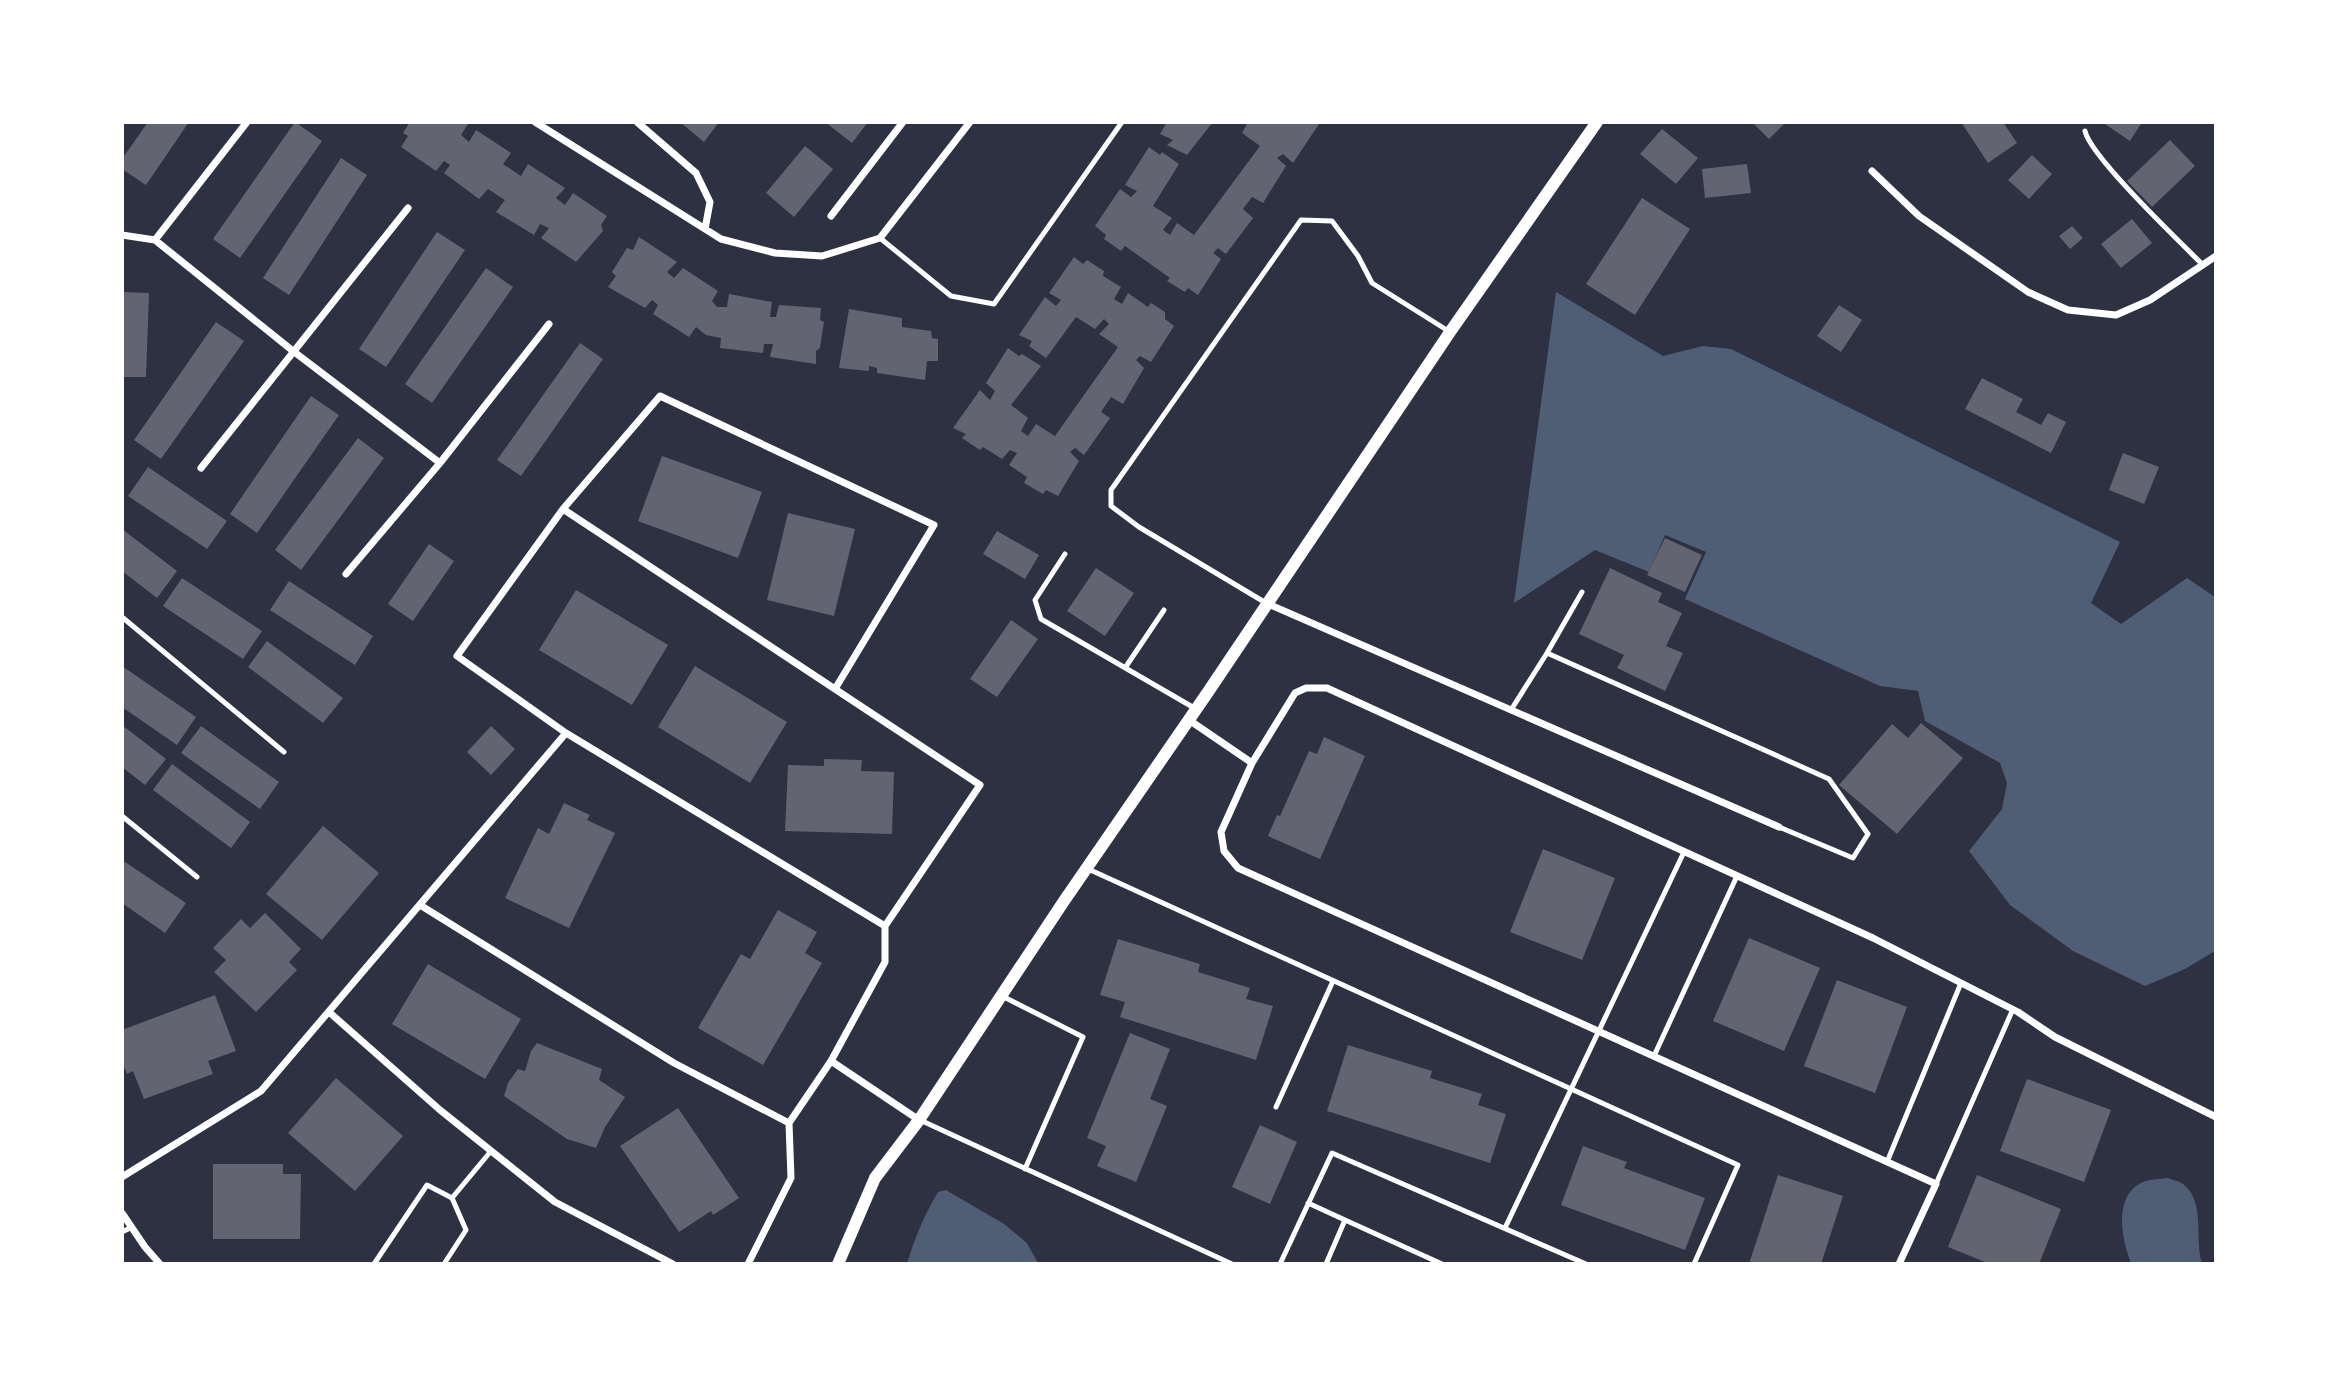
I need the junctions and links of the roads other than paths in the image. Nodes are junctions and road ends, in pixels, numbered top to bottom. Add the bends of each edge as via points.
1 (247, 122) edge
2 (535, 122) edge
3 (637, 122) edge
4 (903, 122) edge
5 (970, 122) edge
6 (1122, 122) edge
7 (1597, 122) edge
8 (2085, 131) dead end
9 (1872, 172) dead end
10 (408, 208) dead end
11 (831, 216) dead end
12 (705, 229) junction
13 (122, 235) edge
14 (880, 238) junction
15 (155, 240) junction
16 (2216, 256) edge
17 (2203, 265) junction
18 (549, 324) dead end
19 (1450, 332) junction
20 (293, 351) junction
21 (440, 463) junction
22 (201, 468) dead end
23 (563, 509) junction
24 (1065, 554) dead end
25 (346, 575) dead end
26 (1582, 592) dead end
27 (1266, 603) junction
28 (1164, 610) dead end
29 (122, 618) edge
30 (1547, 653) junction
31 (1125, 668) junction
32 (835, 689) junction
33 (1511, 710) junction
34 (1192, 714) junction
35 (566, 733) junction
36 (284, 752) dead end
37 (1252, 763) junction
38 (122, 816) edge
39 (1779, 827) joint
40 (1684, 852) junction
41 (1086, 868) junction
42 (1737, 876) junction
43 (197, 877) dead end
44 (420, 905) junction
45 (885, 926) junction
46 (1333, 981) junction
47 (1961, 983) junction
48 (1002, 996) junction
49 (2013, 1009) junction
50 (329, 1012) junction
51 (1600, 1032) junction
52 (1654, 1056) junction
53 (831, 1061) junction
54 (1572, 1089) junction
55 (1276, 1107) dead end
56 (2216, 1117) edge
57 (919, 1120) junction
58 (789, 1123) junction
59 (491, 1151) junction
60 (1887, 1162) junction
61 (1025, 1168) junction
62 (122, 1177) edge
63 (1936, 1184) junction
64 (452, 1198) junction
65 (1308, 1203) junction
66 (122, 1213) edge
67 (1345, 1220) junction
68 (132, 1227) junction
69 (1505, 1228) junction
70 (122, 1232) edge
71 (1900, 1261) edge
72 (160, 1264) edge
73 (374, 1264) edge
74 (444, 1264) edge
75 (673, 1264) edge
76 (748, 1264) edge
77 (838, 1264) edge
78 (1232, 1264) edge
79 (1280, 1264) edge
80 (1326, 1264) edge
81 (1442, 1264) edge
82 (1586, 1264) edge
83 (1694, 1264) edge
84 (1909, 1264) edge

1 - 15 street
2 - 12 street
3 - 12 street via 696,173 710,202
4 - 11 street
5 - 14 street
6 - 14 lane via 994,304 951,296
7 - 19 street
8 - 17 lane via 2116,174
9 - 17 street via 1930,223 2028,292 2068,310 2116,314 2150,300
10 - 20 street
12 - 14 street via 721,239 775,253 822,256
13 - 15 street
15 - 20 street
16 - 17 street
18 - 21 street
19 - 27 street
19 - 27 lane via 1372,283 1332,221 1301,220 1111,490 1111,506 1139,527
20 - 21 street
20 - 22 street
21 - 25 street
23 - 32 street
23 - 32 street via 660,396 934,525
23 - 35 street via 457,656
24 - 31 lane via 1035,600 1041,619
26 - 30 lane
27 - 33 street
27 - 34 street
28 - 31 lane
29 - 36 lane
30 - 33 lane
30 - 39 lane via 1829,779 1868,834 1853,858
31 - 34 lane
32 - 45 street via 979,785
33 - 39 street
34 - 37 street
34 - 41 street
35 - 44 street
35 - 45 street
37 - 40 street via 1295,693 1327,688
37 - 51 street via 1221,832 1224,851 1238,867
38 - 43 lane
40 - 42 street
40 - 51 lane
41 - 46 lane
41 - 48 street
42 - 47 street
42 - 52 lane
44 - 50 street
44 - 58 street via 674,1063
45 - 53 street via 885,961
46 - 54 lane
46 - 55 lane
47 - 49 street
47 - 60 lane
48 - 57 street
48 - 61 lane via 1083,1037
49 - 56 street via 2055,1037
49 - 63 lane
50 - 59 street
50 - 62 street via 261,1091
51 - 52 street
51 - 54 lane
52 - 60 street
53 - 57 street
53 - 58 street
54 - 69 lane
54 - 83 lane via 1738,1165
57 - 61 lane
57 - 77 street via 875,1178
58 - 76 street via 791,1178
59 - 64 lane
59 - 75 street via 555,1202
60 - 63 street
61 - 78 lane
63 - 71 street
64 - 73 lane via 427,1185
64 - 74 lane via 467,1230
65 - 67 lane
65 - 69 lane via 1332,1153
65 - 79 lane
66 - 68 street
67 - 80 lane
67 - 81 lane
68 - 70 lane
68 - 72 street
69 - 82 lane
71 - 84 street

